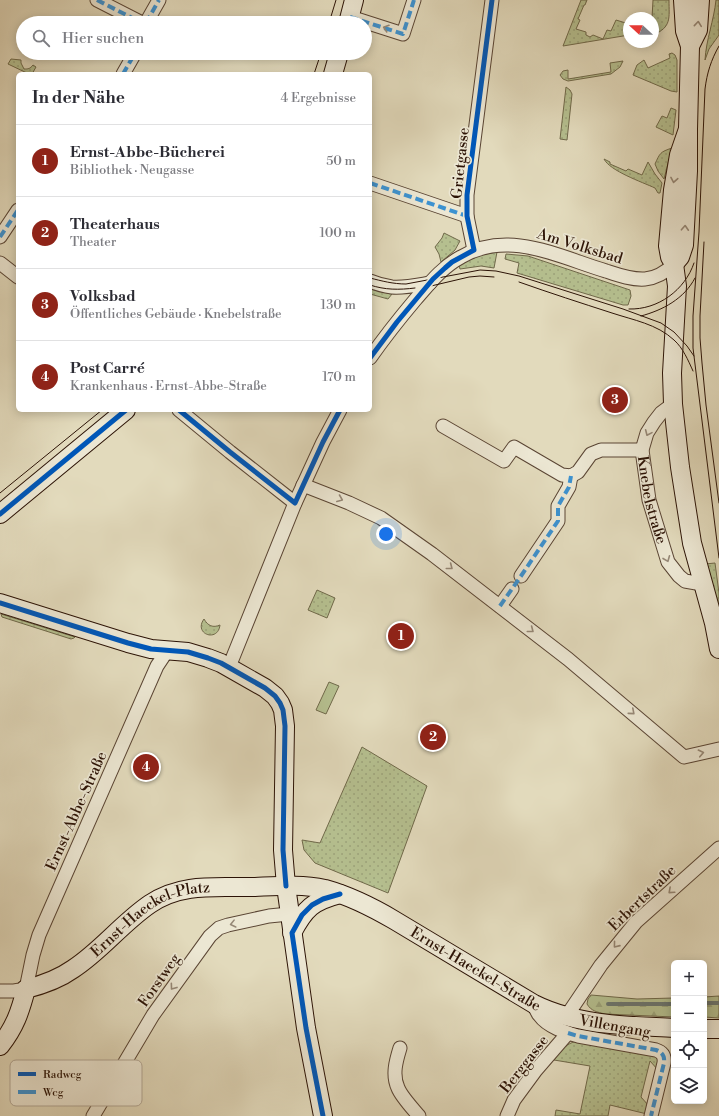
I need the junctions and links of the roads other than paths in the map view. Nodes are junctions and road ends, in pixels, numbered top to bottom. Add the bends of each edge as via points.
1 (98, 0) edge
2 (159, 0) edge
3 (414, 0) edge
4 (492, 0) edge
5 (683, 0) edge
6 (700, 0) edge
7 (129, 16) edge
8 (150, 16) edge
9 (372, 22) edge
10 (690, 46) junction
11 (130, 60) edge
12 (337, 60) edge
13 (124, 72) edge
14 (334, 72) edge
15 (372, 184) edge
16 (16, 213) edge
17 (467, 216) junction
18 (0, 238) edge
19 (474, 250) junction
20 (0, 262) edge
21 (674, 264) junction
22 (16, 275) edge
23 (372, 282) edge
24 (430, 283) junction
25 (372, 355) edge
26 (673, 404) junction
27 (124, 412) edge
28 (181, 412) edge
29 (339, 412) edge
30 (443, 426) dead end
31 (642, 450) junction
32 (571, 476) junction
33 (303, 485) junction
34 (295, 503) junction
35 (0, 514) edge
36 (521, 576) dead end
37 (702, 584) junction
38 (512, 589) dead end
39 (0, 603) edge
40 (500, 606) junction
41 (719, 649) edge
42 (167, 651) junction
43 (229, 667) junction
44 (719, 749) edge
45 (719, 848) edge
46 (286, 886) junction
47 (340, 894) junction
48 (290, 914) junction
49 (292, 933) junction
50 (26, 989) junction
51 (0, 991) edge
52 (567, 1025) junction
53 (671, 1028) edge
54 (707, 1029) edge
55 (719, 1029) edge
56 (0, 1046) edge
57 (400, 1048) dead end
58 (126, 1060) edge
59 (99, 1106) edge
60 (93, 1116) edge
61 (323, 1116) edge
62 (419, 1116) edge
63 (507, 1116) edge
64 (651, 1116) edge

1 - 7 street
2 - 8 street
3 -> 9 street via 403,34
4 - 17 street, Grietgasse via 467,195
5 - 10 main road, Knebelstraße via 685,31
10 -> 6 main road, Knebelstraße via 698,30
10 - 21 main road, Knebelstraße via 688,129 673,190 668,246
11 - 13 street
12 - 14 main road
15 - 17 street
16 - 18 street
17 - 19 street, Grietgasse
19 - 21 street, Am Volksbad via 504,244 527,247 639,279 660,274
19 - 24 street via 452,262
20 - 22 street
21 - 26 main road, Knebelstraße via 676,286
23 - 24 street via 392,287
24 - 25 street
26 -> 31 street, Knebelstraße via 660,413 647,434
26 - 37 main road, Knebelstraße via 692,543
27 - 35 main road
28 - 34 street
29 - 33 street
30 - 32 street via 504,461 514,447 562,475
31 - 32 street via 601,450 591,454 578,472
31 -> 37 street, Knebelstraße via 649,500 668,562 685,581
32 - 36 street via 569,487 558,506 558,521
33 - 34 street
33 -> 40 street via 381,518
34 - 43 street
37 - 41 main road, Knebelstraße
38 - 40 street
39 - 42 main road via 110,638
40 -> 44 street via 575,664 684,757
42 - 43 main road via 194,654
42 - 50 street, Ernst-Abbe-Straße via 157,666 36,943
43 - 46 main road via 269,691 283,710 283,850
45 -> 52 street, Erbertstraße via 636,922 601,965
46 - 47 main road, Ernst-Haeckel-Straße via 308,886
46 - 48 main road
46 - 50 main road, Ernst-Haeckel-Platz via 205,887 170,893 144,908 73,970
47 - 49 main road via 312,905 302,915
47 - 52 main road, Ernst-Haeckel-Straße via 394,920 534,1004 550,1011
48 - 49 main road
48 -> 58 street, Forstweg via 267,916 228,925 219,928 210,936 153,1014
49 - 61 main road via 306,1028
50 - 51 street
50 - 56 main road via 18,1018
52 - 53 main road, Ernst-Haeckel-Straße via 602,1023
52 - 63 street, Berggasse via 514,1100
52 - 64 street, Villengang via 578,1036 660,1051 664,1063
54 - 55 main road
57 - 62 street via 395,1067 398,1089
59 -> 60 street, Forstweg

